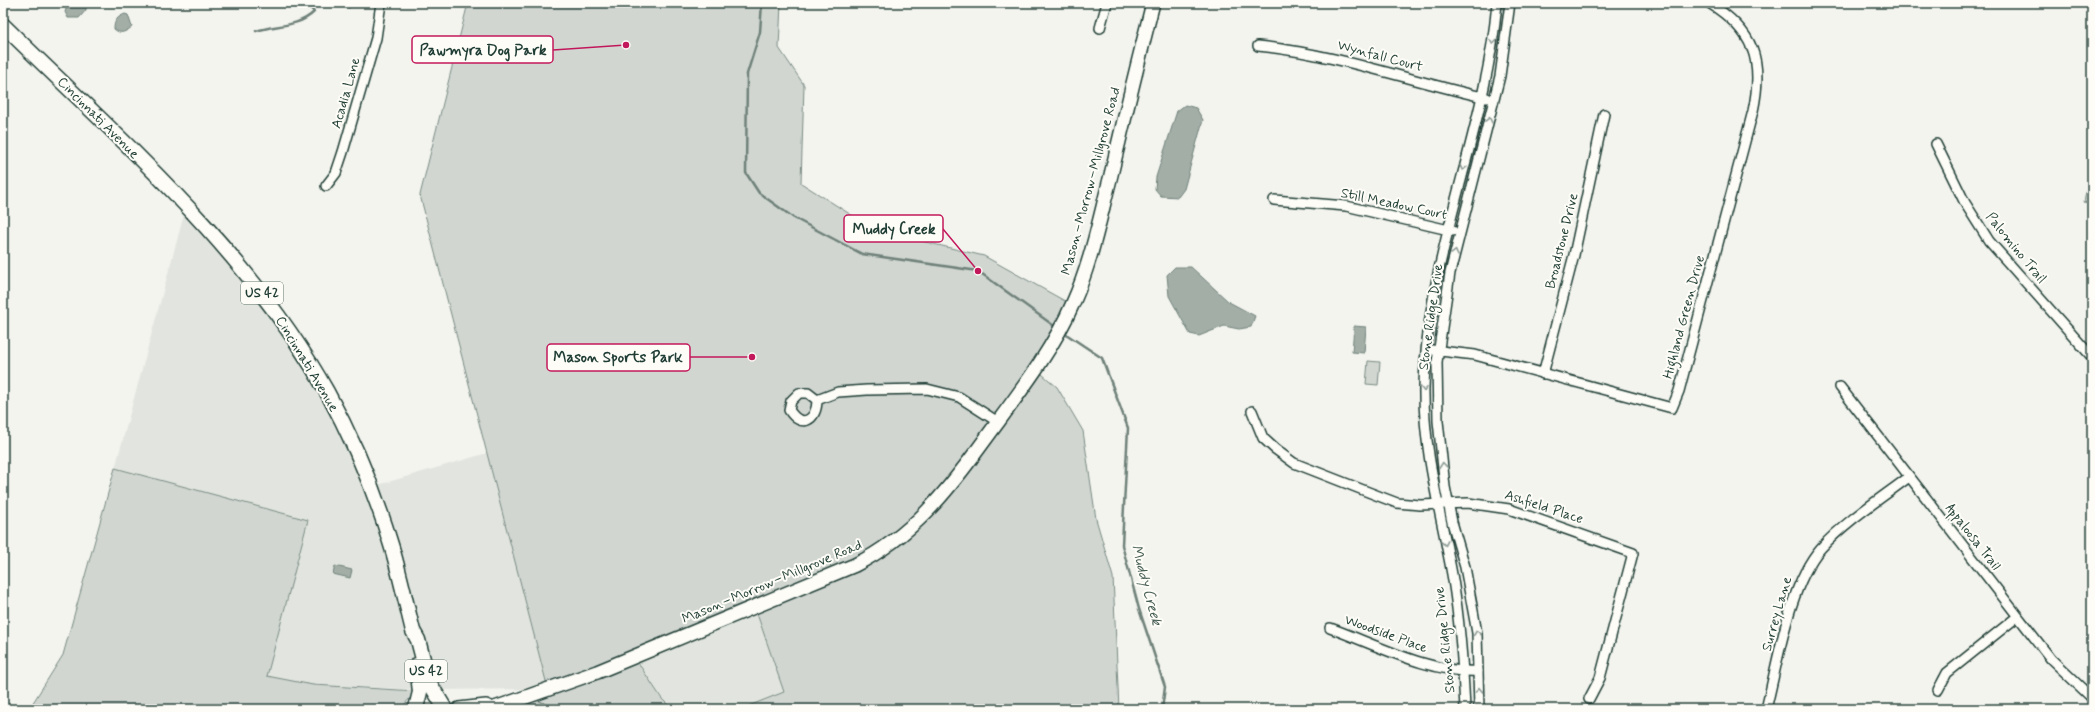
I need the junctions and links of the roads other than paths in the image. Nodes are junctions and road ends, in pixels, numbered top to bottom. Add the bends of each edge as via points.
1 (382, 3) edge
2 (1107, 3) edge
3 (1154, 3) edge
4 (1497, 3) edge
5 (1510, 3) edge
6 (1709, 3) edge
7 (3, 25) edge
8 (1100, 28) dead end
9 (1258, 46) dead end
10 (1482, 97) junction
11 (1494, 100) junction
12 (1604, 114) dead end
13 (1936, 144) dead end
14 (326, 186) dead end
15 (1274, 200) dead end
16 (1448, 230) junction
17 (1460, 233) junction
18 (1427, 350) junction
19 (1438, 350) junction
20 (2092, 357) edge
21 (1543, 374) junction
22 (1840, 387) dead end
23 (817, 400) dead end
24 (1252, 411) dead end
25 (998, 422) junction
26 (1909, 477) junction
27 (1448, 504) junction
28 (1438, 505) junction
29 (2017, 617) junction
30 (1330, 628) dead end
31 (413, 631) junction
32 (1464, 672) junction
33 (1478, 672) junction
34 (1938, 690) dead end
35 (2092, 698) edge
36 (1589, 699) dead end
37 (416, 708) edge
38 (445, 708) edge
39 (459, 709) edge
40 (492, 709) edge
41 (1465, 709) edge
42 (1479, 709) edge
43 (1766, 709) edge

1 - 14 street, Acadia Lane via 376,38 343,152 336,173
2 - 8 street
3 - 25 street, Mason–Morrow–Millgrove Road via 1091,256 1072,305 1050,345
4 -> 10 street, Stone Ridge Drive via 1493,47
5 - 11 street, Stone Ridge Drive via 1505,51
6 - 21 street, Highland Green Drive via 1734,20 1742,29 1755,57 1758,83 1753,111 1679,392 1672,408
7 - 31 main road, Cincinnati Avenue / US 42 via 199,219 254,283 281,320 327,393 366,474 392,548
9 - 10 street, Wynfall Court via 1336,58
10 - 11 street, Wynfall Court
10 -> 16 street, Stone Ridge Drive
17 -> 11 street, Stone Ridge Drive
12 - 21 street, Broadstone Drive via 1578,241
13 - 20 street, Palomino Trail via 1965,203 1989,241
15 - 16 street, Still Meadow Court via 1346,206
16 - 17 street, Still Meadow Court
16 - 18 street, Stone Ridge Drive via 1434,288
19 -> 17 street, Stone Ridge Drive via 1446,296
18 - 19 street, Highland Green Drive
18 -> 28 street, Stone Ridge Drive via 1424,388 1425,427
19 - 21 street, Highland Green Drive via 1475,355
27 -> 19 street, Stone Ridge Drive via 1438,421
22 - 26 street, Appaloosa Trail
23 - 25 street via 838,392 927,389 959,397
24 - 28 street, Ashfield Place via 1263,438 1294,463 1397,503
25 - 40 street, Mason–Morrow–Millgrove Road via 928,512 894,542 872,556 814,583 652,650
26 - 29 street, Appaloosa Trail
26 - 43 street, Surrey Lane via 1834,535 1809,564 1792,605
27 - 28 street, Ashfield Place
33 -> 27 street, Stone Ridge Drive via 1477,633 1465,567
27 - 36 street, Ashfield Place via 1468,503 1509,509 1633,553 1600,678
28 -> 32 street, Stone Ridge Drive via 1453,579
29 - 34 street via 1947,673
29 - 35 street, Appaloosa Trail via 2051,659
30 - 32 street, Woodside Place via 1423,662
31 - 37 main road, Cincinnati Avenue / US 42 via 412,642 420,692
31 - 38 main road, Cincinnati Avenue / US 42 via 418,640 429,682
32 - 33 street, Woodside Place
32 - 41 street, Stone Ridge Drive
42 -> 33 street, Stone Ridge Drive
37 - 38 main road, US 42 via 432,703
39 - 40 street, Mason–Morrow–Millgrove Road via 486,706

